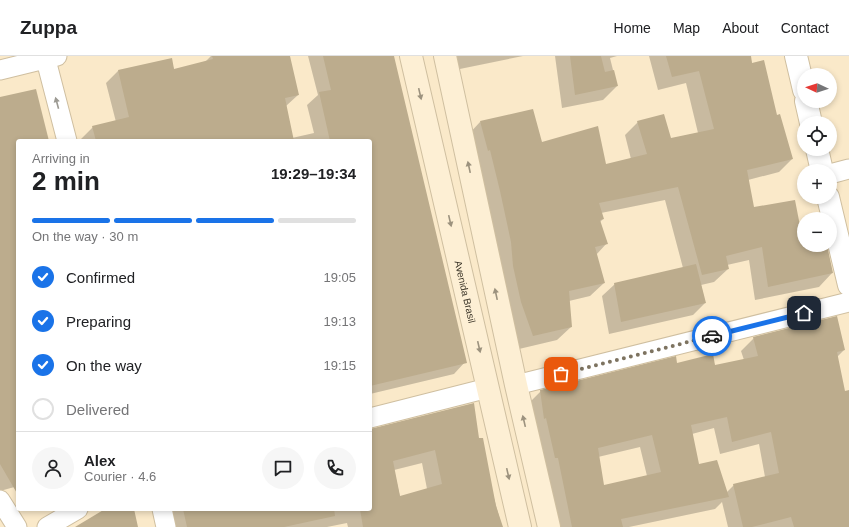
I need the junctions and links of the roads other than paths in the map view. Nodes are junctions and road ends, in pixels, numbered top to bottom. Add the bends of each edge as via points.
1 (412, 56) edge
2 (445, 56) edge
3 (796, 56) edge
4 (49, 57) edge
5 (799, 68) edge
6 (0, 70) edge
7 (67, 139) edge
8 (849, 169) edge
9 (837, 172) edge
10 (830, 204) edge
11 (849, 285) edge
12 (849, 302) edge
13 (516, 385) junction
14 (488, 388) junction
15 (372, 417) edge
16 (0, 500) edge
17 (75, 511) edge
18 (162, 511) edge
19 (17, 527) edge
20 (47, 527) edge
21 (166, 527) edge
22 (520, 527) edge
23 (549, 527) edge

1 -> 14 main road, Avenida Brasil
13 -> 2 main road
3 - 5 street
4 - 6 street
7 -> 4 street
8 - 9 street
10 - 11 street
12 - 13 street
23 -> 13 main road
14 - 15 street
14 -> 22 main road, Avenida Brasil
16 - 19 street
17 - 20 street
18 - 21 street

